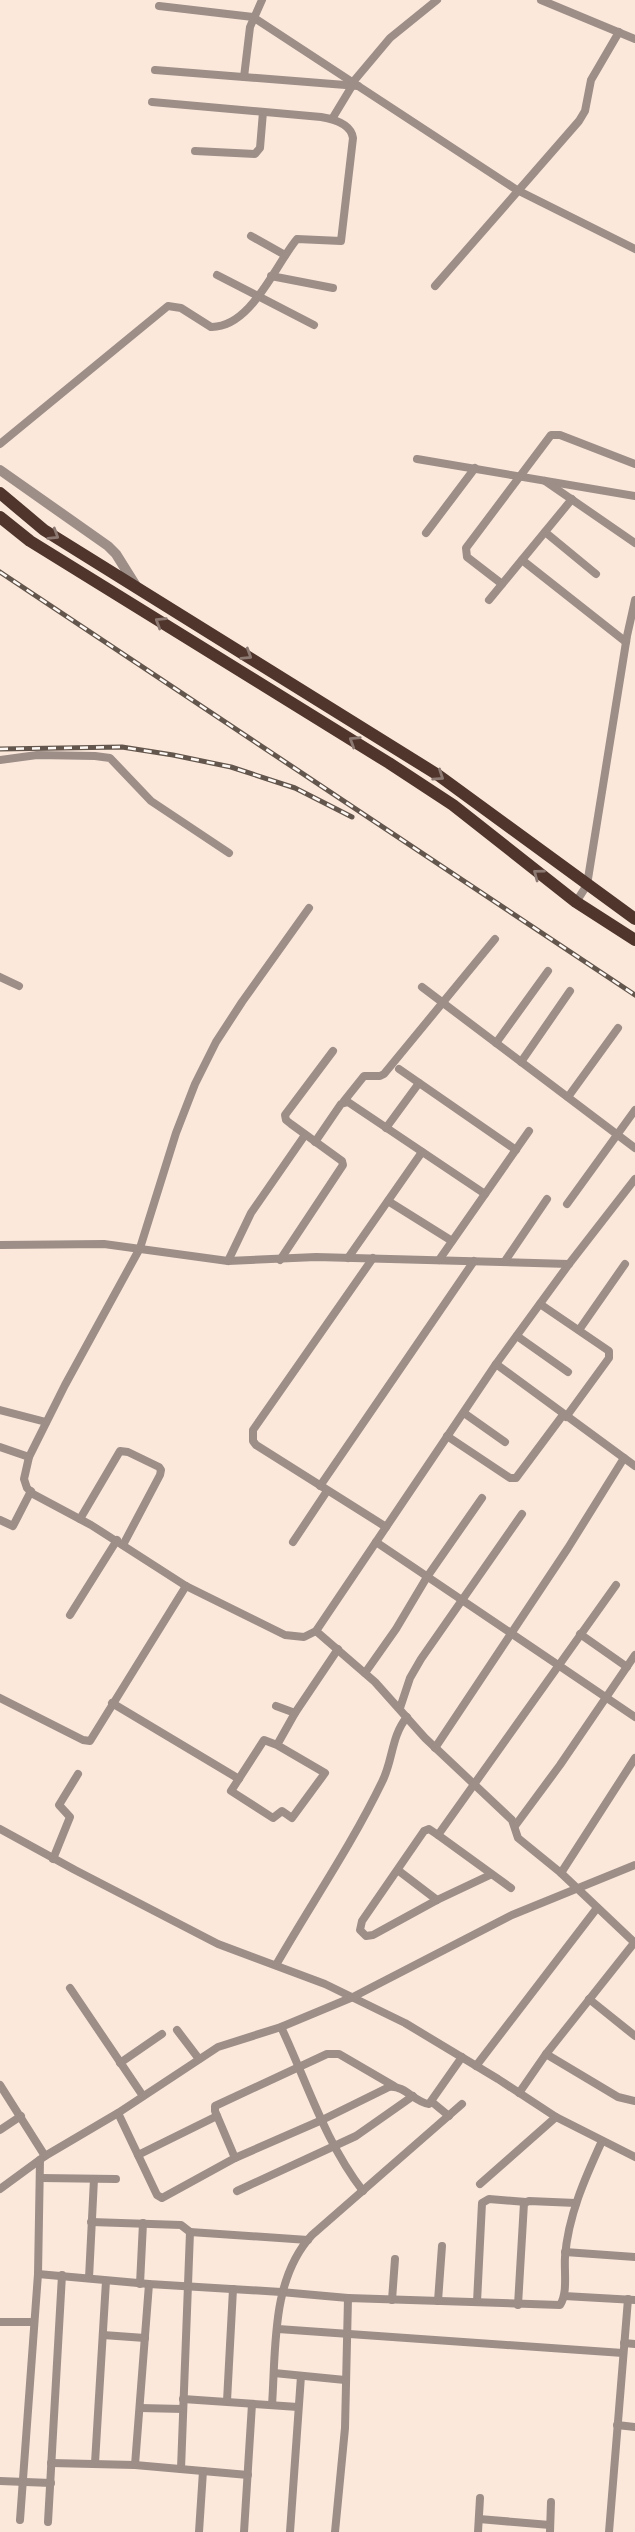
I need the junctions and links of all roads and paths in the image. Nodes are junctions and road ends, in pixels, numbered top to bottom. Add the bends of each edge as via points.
1 (262, 0) edge
2 (437, 0) edge
3 (541, 0) edge
4 (159, 6) dead end
5 (253, 16) junction
6 (618, 32) junction
7 (635, 39) edge
8 (156, 70) dead end
9 (244, 77) junction
10 (355, 85) junction
11 (152, 102) dead end
12 (263, 112) junction
13 (332, 119) junction
14 (195, 151) dead end
15 (517, 190) junction
16 (251, 236) dead end
17 (635, 249) edge
18 (285, 255) junction
19 (217, 275) dead end
20 (271, 276) junction
21 (435, 286) dead end
22 (333, 288) dead end
23 (257, 296) junction
24 (314, 325) dead end
25 (0, 444) edge
26 (417, 459) dead end
27 (635, 464) edge
28 (475, 468) junction
29 (0, 470) edge
30 (521, 476) junction
31 (542, 480) junction
32 (0, 493) edge
33 (635, 496) edge
34 (572, 499) junction
35 (0, 517) edge
36 (545, 531) junction
37 (426, 533) dead end
38 (635, 543) edge
39 (522, 560) junction
40 (596, 574) dead end
41 (502, 584) junction
42 (135, 586) junction
43 (489, 600) dead end
44 (635, 600) edge
45 (626, 642) junction
46 (0, 760) edge
47 (229, 853) dead end
48 (587, 885) junction
49 (576, 902) junction
50 (309, 908) dead end
51 (635, 919) edge
52 (495, 939) dead end
53 (635, 940) edge
54 (548, 971) dead end
55 (0, 978) edge
56 (19, 986) dead end
57 (422, 987) dead end
58 (570, 991) dead end
59 (442, 1002) junction
60 (618, 1028) dead end
61 (495, 1043) junction
62 (333, 1051) dead end
63 (521, 1062) junction
64 (399, 1069) dead end
65 (419, 1083) junction
66 (568, 1097) junction
67 (344, 1101) junction
68 (635, 1110) edge
69 (386, 1128) junction
70 (529, 1131) dead end
71 (306, 1135) junction
72 (618, 1135) junction
73 (315, 1142) junction
74 (635, 1148) edge
75 (516, 1150) junction
76 (422, 1152) junction
77 (635, 1179) edge
78 (485, 1194) junction
79 (547, 1199) dead end
80 (388, 1200) junction
81 (567, 1204) dead end
82 (452, 1241) junction
83 (0, 1245) edge
84 (140, 1248) junction
85 (348, 1258) junction
86 (373, 1258) junction
87 (280, 1260) junction
88 (439, 1260) junction
89 (228, 1261) junction
90 (474, 1261) junction
91 (505, 1261) junction
92 (569, 1264) junction
93 (625, 1264) dead end
94 (540, 1304) junction
95 (579, 1330) junction
96 (517, 1336) junction
97 (496, 1364) junction
98 (568, 1372) dead end
99 (0, 1410) edge
100 (464, 1413) junction
101 (565, 1416) junction
102 (46, 1422) junction
103 (447, 1436) junction
104 (505, 1441) dead end
105 (0, 1447) edge
106 (29, 1457) junction
107 (624, 1458) junction
108 (635, 1466) edge
109 (324, 1488) junction
110 (31, 1491) junction
111 (482, 1498) dead end
112 (522, 1514) dead end
113 (80, 1519) junction
114 (0, 1520) edge
115 (386, 1527) junction
116 (293, 1542) dead end
117 (376, 1542) junction
118 (120, 1543) junction
119 (427, 1577) junction
120 (616, 1585) dead end
121 (186, 1586) junction
122 (464, 1601) junction
123 (70, 1615) dead end
124 (316, 1631) junction
125 (509, 1633) junction
126 (580, 1634) junction
127 (338, 1649) junction
128 (635, 1655) edge
129 (558, 1666) junction
130 (627, 1667) junction
131 (365, 1673) junction
132 (0, 1698) edge
133 (606, 1699) junction
134 (112, 1703) junction
135 (276, 1706) dead end
136 (400, 1708) junction
137 (295, 1713) junction
138 (407, 1717) junction
139 (635, 1717) edge
140 (277, 1745) junction
141 (435, 1748) junction
142 (635, 1758) edge
143 (78, 1774) dead end
144 (239, 1779) junction
145 (475, 1783) junction
146 (515, 1826) junction
147 (0, 1829) edge
148 (438, 1835) junction
149 (54, 1859) junction
150 (635, 1866) edge
151 (399, 1871) junction
152 (561, 1873) junction
153 (490, 1875) junction
154 (511, 1888) dead end
155 (576, 1888) junction
156 (437, 1900) junction
157 (597, 1908) junction
158 (635, 1943) edge
159 (276, 1965) junction
160 (70, 1988) dead end
161 (353, 1997) junction
162 (589, 1999) junction
163 (281, 2027) junction
164 (177, 2030) dead end
165 (162, 2034) dead end
166 (635, 2036) edge
167 (546, 2054) junction
168 (461, 2057) junction
169 (199, 2059) junction
170 (120, 2063) junction
171 (476, 2066) junction
172 (300, 2067) junction
173 (0, 2085) edge
174 (394, 2086) junction
175 (519, 2093) junction
176 (143, 2096) junction
177 (413, 2096) junction
178 (635, 2101) edge
179 (432, 2102) junction
180 (462, 2104) dead end
181 (118, 2113) junction
182 (21, 2116) junction
183 (217, 2116) junction
184 (449, 2116) junction
185 (556, 2117) junction
186 (322, 2120) junction
187 (0, 2130) edge
188 (603, 2141) junction
189 (334, 2147) junction
190 (138, 2155) junction
191 (635, 2157) edge
192 (43, 2158) junction
193 (235, 2158) junction
194 (41, 2178) junction
195 (94, 2179) junction
196 (116, 2179) dead end
197 (480, 2184) dead end
198 (1, 2185) edge
199 (237, 2191) dead end
200 (363, 2191) junction
201 (526, 2202) junction
202 (576, 2203) junction
203 (91, 2222) junction
204 (143, 2223) junction
205 (190, 2232) junction
206 (308, 2240) junction
207 (442, 2246) dead end
208 (565, 2252) junction
209 (635, 2257) edge
210 (395, 2259) dead end
211 (38, 2274) junction
212 (62, 2275) junction
213 (89, 2278) junction
214 (106, 2281) junction
215 (145, 2284) junction
216 (188, 2286) junction
217 (233, 2289) junction
218 (281, 2292) junction
219 (564, 2295) junction
220 (348, 2298) junction
221 (392, 2300) junction
222 (631, 2300) edge
223 (438, 2301) junction
224 (477, 2302) junction
225 (518, 2305) junction
226 (0, 2322) edge
227 (33, 2322) junction
228 (278, 2329) junction
229 (347, 2334) junction
230 (103, 2335) junction
231 (145, 2339) junction
232 (635, 2344) edge
233 (624, 2348) junction
234 (274, 2373) junction
235 (301, 2376) junction
236 (345, 2380) junction
237 (183, 2399) junction
238 (227, 2401) junction
239 (252, 2404) junction
240 (272, 2405) junction
241 (298, 2407) junction
242 (140, 2408) junction
243 (183, 2409) junction
244 (617, 2426) junction
245 (635, 2427) edge
246 (51, 2463) junction
247 (95, 2463) junction
248 (135, 2465) junction
249 (181, 2469) junction
250 (203, 2471) junction
251 (248, 2475) junction
252 (0, 2481) edge
253 (23, 2482) junction
254 (51, 2483) junction
255 (480, 2498) dead end
256 (551, 2502) dead end
257 (479, 2519) junction
258 (20, 2520) dead end
259 (48, 2522) dead end
260 (550, 2529) edge
261 (199, 2532) edge
262 (244, 2532) edge
263 (290, 2532) edge
264 (335, 2532) edge
265 (478, 2532) edge
266 (609, 2532) edge

1 - 5 street
2 - 10 street via 390,38
3 - 6 street
4 - 5 street
5 - 9 street
5 - 10 street
6 - 7 street
6 - 15 street via 591,80 583,115
8 - 9 street
9 - 10 street
10 - 13 street
10 - 15 street
11 - 12 street
12 - 13 street
12 - 14 street via 260,148 255,154
13 - 18 street via 352,134 342,238 338,243 300,237
15 - 17 street
15 - 21 street
16 - 18 street
18 - 20 street
19 - 23 street
20 - 22 street
20 - 23 street
23 - 24 street
23 - 25 street via 239,317 216,327 168,306
26 - 28 street
27 - 30 street via 551,435
28 - 30 street
28 - 37 street
29 - 42 street via 108,546
30 - 31 street
30 - 41 street via 465,551
31 - 33 street
31 - 34 street
32 -> 42 highway via 44,530
34 - 36 street
34 - 38 street
49 -> 35 highway via 453,805 30,541
36 - 39 street
36 - 40 street
39 - 41 street
39 - 45 street
41 - 43 street
42 -> 48 highway via 438,775
44 - 45 street
45 - 48 street
46 - 47 street via 37,755 110,758 151,801
48 - 49 street
48 - 51 highway
49 - 53 highway
50 - 84 street via 216,1042 195,1084
52 - 59 street
54 - 61 street
55 - 56 street
57 - 59 street
58 - 63 street
59 - 61 street
59 - 67 street via 384,1074 364,1076
60 - 66 street
61 - 63 street
62 - 71 street via 285,1115
63 - 66 street
64 - 65 street
65 - 69 street
65 - 75 street
66 - 72 street
67 - 69 street
67 - 73 street
68 - 72 street
69 - 76 street
70 - 75 street
71 - 73 street
71 - 89 street via 251,1213
72 - 74 street
72 - 81 street
73 - 87 street via 343,1165
75 - 78 street
76 - 78 street
76 - 80 street
77 - 92 street
78 - 82 street
79 - 91 street
80 - 82 street
80 - 85 street
82 - 88 street
83 - 84 street via 72,1243
84 - 89 street
84 - 102 street
85 - 86 street
85 - 87 street
86 - 88 street
86 - 109 street via 253,1430 256,1446
87 - 89 street
88 - 90 street
90 - 91 street
90 - 109 street
91 - 92 street
92 - 94 street
93 - 95 street
94 - 95 street
94 - 96 street
95 - 101 street via 607,1348 610,1356
96 - 97 street
96 - 98 street
97 - 100 street
97 - 101 street
99 - 102 street
100 - 103 street
100 - 104 street
101 - 103 street via 516,1478
101 - 107 street
102 - 106 street
103 - 115 street
105 - 106 street
106 - 110 street via 24,1479
107 - 108 street
107 - 125 street
109 - 115 street
109 - 116 street
110 - 113 street
110 - 114 street via 13,1526
111 - 119 street
112 - 122 street
113 - 118 street
113 - 118 street via 120,1451 159,1467 158,1480
115 - 117 street
117 - 119 street
117 - 124 street
118 - 121 street
118 - 123 street
119 - 122 street
119 - 131 street
120 - 126 street
121 - 124 street via 285,1635 304,1637
121 - 134 street
122 - 125 street
122 - 136 street via 413,1672
124 - 127 street
125 - 129 street
125 - 141 street
126 - 129 street
126 - 130 street
127 - 131 street
127 - 137 street
128 - 130 street
129 - 133 street
129 - 145 street
130 - 133 street
131 - 136 street
132 - 134 street via 87,1742
133 - 139 street
133 - 146 street
134 - 144 street
135 - 137 street
136 - 138 street
137 - 140 street
138 - 141 street
138 - 159 street via 367,1813
140 - 144 street via 264,1740
140 - 144 street via 325,1773 292,1818 282,1811 273,1818 231,1791
141 - 145 street
142 - 152 street
143 - 149 street via 59,1805 70,1817
145 - 146 street
145 - 148 street
146 - 152 street via 518,1838
147 - 149 street
148 - 151 street via 424,1831
148 - 153 street
149 - 159 street via 218,1944
150 - 155 street
151 - 156 street
151 - 156 street via 362,1921 362,1934 373,1935
152 - 155 street
153 - 154 street
153 - 156 street
155 - 157 street
155 - 161 street via 512,1915
157 - 158 street
157 - 171 street
158 - 162 street
159 - 161 street
160 - 170 street
161 - 163 street
161 - 168 street
162 - 166 street
162 - 167 street
163 - 169 street via 218,2047
163 - 172 street
164 - 169 street
165 - 170 street
167 - 175 street
167 - 178 street via 618,2096
168 - 171 street
168 - 179 street
169 - 176 street
170 - 176 street
171 - 175 street
172 - 174 street via 335,2053
172 - 183 street via 218,2104
172 - 186 street
173 - 182 street
174 - 177 street
174 - 186 street
175 - 185 street
176 - 181 street
177 - 179 street via 426,2104
177 - 189 street
179 - 184 street
180 - 184 street
181 - 190 street
181 - 192 street
182 - 187 street
182 - 192 street
183 - 190 street
183 - 193 street
184 - 200 street
185 - 188 street
185 - 197 street
186 - 189 street
186 - 193 street
188 - 191 street
188 - 202 street
189 - 199 street
189 - 200 street
190 - 193 street via 162,2198
192 - 194 street
192 - 198 street
194 - 195 street
194 - 211 street
195 - 196 street
195 - 203 street
200 - 206 street
201 - 202 street
201 - 224 street via 489,2199 482,2203
201 - 225 street
202 - 208 street
203 - 204 street
203 - 213 street
204 - 205 street via 181,2225
204 - 215 street
205 - 206 street
205 - 216 street
206 - 218 street
207 - 223 street
208 - 209 street
208 - 219 street
210 - 221 street
211 - 212 street
211 - 227 street
212 - 213 street
212 - 246 street
213 - 214 street
214 - 215 street
214 - 230 street
215 - 216 street
215 - 231 street
216 - 217 street
216 - 237 street
217 - 218 street
217 - 238 street
218 - 220 street
218 - 228 street
219 - 222 street
219 - 225 street via 560,2305
220 - 221 street
220 - 229 street
221 - 223 street
222 - 233 street
223 - 224 street
224 - 225 street
226 - 227 street
227 - 253 street
228 - 229 street
228 - 234 street
229 - 233 street
229 - 236 street
230 - 231 street
230 - 247 street
231 - 242 street
232 - 233 street
233 - 244 street
234 - 235 street
234 - 240 street
235 - 236 street
235 - 241 street
236 - 264 street
237 - 238 street
237 - 243 street
238 - 239 street
239 - 240 street
239 - 251 street
240 - 241 street
241 - 263 street
242 - 243 street
242 - 248 street
243 - 249 street
244 - 245 street
244 - 266 street
246 - 247 street
246 - 254 street
247 - 248 street
248 - 249 street
249 - 250 street
250 - 251 street
250 - 261 street
251 - 262 street
252 - 253 street
253 - 254 street
253 - 258 street
254 - 259 street
255 - 257 street
256 - 260 street
257 - 260 street
257 - 265 street

